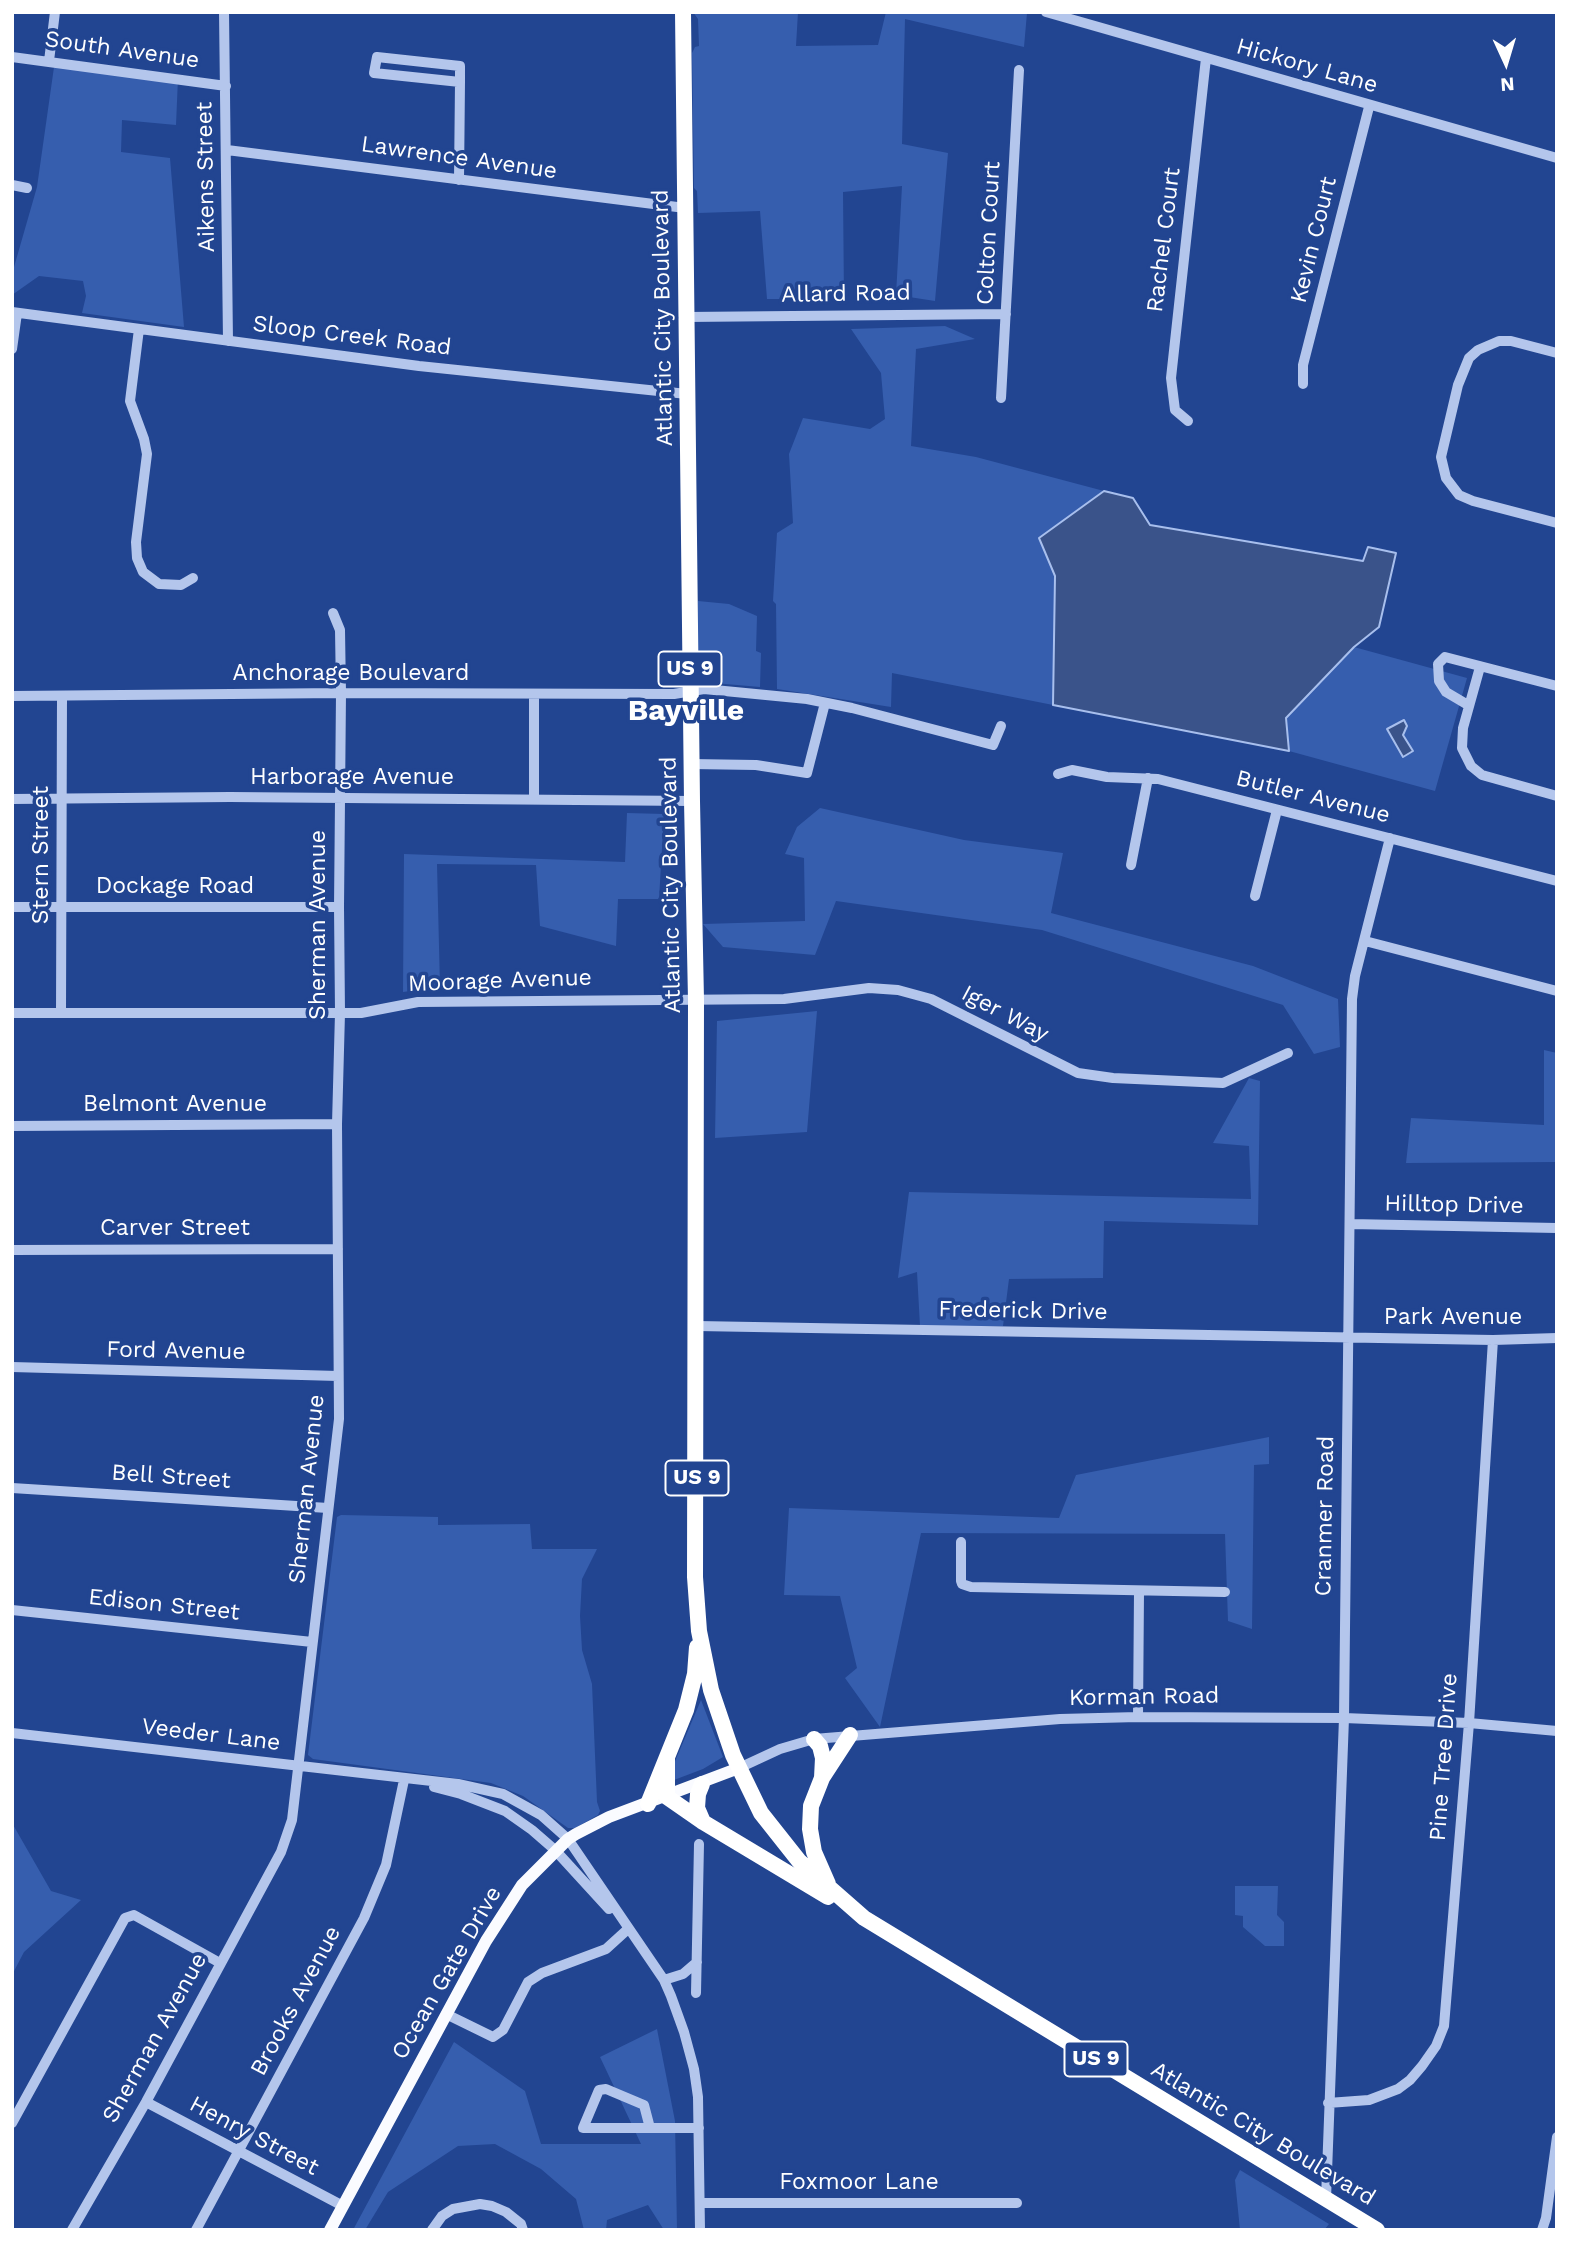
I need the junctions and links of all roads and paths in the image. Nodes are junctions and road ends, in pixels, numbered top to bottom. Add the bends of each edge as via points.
1 (55, 12) edge
2 (224, 12) edge
3 (683, 12) edge
4 (1046, 12) edge
5 (12, 57) edge
6 (1206, 58) junction
7 (49, 61) junction
8 (1019, 70) dead end
9 (460, 82) junction
10 (226, 86) junction
11 (1369, 107) junction
12 (228, 150) junction
13 (1557, 159) edge
14 (459, 180) junction
15 (12, 185) edge
16 (27, 188) dead end
17 (685, 208) junction
18 (15, 313) edge
19 (1006, 314) junction
20 (686, 317) junction
21 (139, 329) junction
22 (228, 341) junction
23 (12, 349) edge
24 (1557, 353) edge
25 (1303, 384) dead end
26 (687, 394) junction
27 (1001, 398) dead end
28 (1188, 421) dead end
29 (1557, 523) edge
30 (193, 578) dead end
31 (333, 613) dead end
32 (1480, 667) junction
33 (1557, 686) edge
34 (690, 691) junction
35 (341, 693) junction
36 (534, 695) junction
37 (12, 696) edge
38 (62, 696) junction
39 (825, 703) junction
40 (1468, 705) junction
41 (1001, 726) dead end
42 (691, 764) junction
43 (1058, 774) dead end
44 (1148, 778) junction
45 (1557, 796) edge
46 (12, 799) edge
47 (61, 799) junction
48 (534, 799) junction
49 (339, 800) junction
50 (691, 801) junction
51 (1277, 810) junction
52 (1390, 838) junction
53 (1131, 865) dead end
54 (1557, 881) edge
55 (1255, 896) dead end
56 (12, 907) edge
57 (62, 907) junction
58 (339, 907) junction
59 (1364, 941) junction
60 (1557, 991) edge
61 (696, 1000) junction
62 (12, 1013) edge
63 (61, 1013) junction
64 (340, 1013) junction
65 (1288, 1053) dead end
66 (337, 1124) junction
67 (12, 1126) edge
68 (1350, 1224) junction
69 (1557, 1228) edge
70 (338, 1249) junction
71 (12, 1250) edge
72 (697, 1326) junction
73 (1348, 1337) junction
74 (1557, 1338) edge
75 (1493, 1340) junction
76 (12, 1367) edge
77 (338, 1376) junction
78 (12, 1488) edge
79 (328, 1508) junction
80 (961, 1542) dead end
81 (1139, 1592) junction
82 (1225, 1592) dead end
83 (12, 1610) edge
84 (699, 1631) junction
85 (312, 1642) junction
86 (1138, 1717) junction
87 (1343, 1718) junction
88 (1469, 1723) junction
89 (1557, 1731) edge
90 (12, 1733) edge
91 (849, 1735) junction
92 (814, 1739) junction
93 (667, 1758) junction
94 (299, 1766) junction
95 (739, 1768) junction
96 (822, 1778) junction
97 (404, 1780) junction
98 (702, 1784) junction
99 (667, 1797) junction
100 (648, 1804) junction
101 (703, 1822) junction
102 (568, 1839) junction
103 (699, 1844) dead end
104 (555, 1850) junction
105 (830, 1890) junction
106 (864, 1918) junction
107 (626, 1926) junction
108 (696, 1962) junction
109 (220, 1963) junction
110 (664, 1980) junction
111 (696, 1993) dead end
112 (446, 2014) junction
113 (146, 2102) junction
114 (1328, 2103) junction
115 (12, 2123) edge
116 (650, 2128) junction
117 (699, 2129) junction
118 (1557, 2137) edge
119 (239, 2152) junction
120 (1554, 2177) edge
121 (1326, 2199) junction
122 (700, 2203) junction
123 (1017, 2203) dead end
124 (343, 2206) junction
125 (72, 2230) edge
126 (195, 2230) edge
127 (330, 2230) edge
128 (432, 2230) edge
129 (523, 2230) edge
130 (700, 2230) edge
131 (1377, 2230) edge
132 (1542, 2230) edge

1 - 7 street
2 - 10 street, Aikens Street
3 - 17 highway, Atlantic City Boulevard / US 9
4 - 6 street, Hickory Lane
5 - 7 street, South Avenue
6 - 11 street, Hickory Lane
6 - 28 street, Rachel Court via 1171,378 1175,410
7 - 10 street, South Avenue
8 - 19 street, Colton Court
9 - 9 street via 460,66 377,57 374,72
9 - 14 street
10 - 12 street, Aikens Street
11 - 13 street, Hickory Lane
11 - 25 street, Kevin Court via 1303,365
12 - 14 street, Lawrence Avenue
12 - 22 street, Aikens Street
14 - 17 street, Lawrence Avenue
15 - 16 street
17 - 20 highway, Atlantic City Boulevard / US 9
18 - 21 street, Sloop Creek Road
18 - 23 street
19 - 20 street, Allard Road
19 - 27 street, Colton Court
20 - 26 highway, Atlantic City Boulevard / US 9
21 - 22 street, Sloop Creek Road
21 - 30 street via 130,401 147,454 137,558 143,572 159,584 181,585
22 - 26 street, Sloop Creek Road via 513,378
24 - 29 street via 1499,341 1469,358 1441,457 1446,478 1459,495
26 - 34 highway, Atlantic City Boulevard / US 9
31 - 35 street, Sherman Avenue via 340,630
32 - 33 street
32 - 40 street
32 - 40 street via 1445,657 1438,664 1439,681 1447,692
34 - 36 street, Anchorage Boulevard
34 - 39 street via 768,694
34 - 42 highway, Atlantic City Boulevard / US 9
35 - 36 street, Anchorage Boulevard
35 - 38 street, Anchorage Boulevard
35 - 49 street, Sherman Avenue
36 - 48 street
37 - 38 street, Anchorage Boulevard
38 - 47 street, Stern Street
39 - 41 street via 993,745
39 - 42 street via 807,772
40 - 45 street via 1462,748 1471,766 1482,775
42 - 50 highway, Atlantic City Boulevard / US 9
43 - 44 street, Butler Avenue via 1072,770
44 - 51 street, Butler Avenue
44 - 53 street
46 - 47 street, Harborage Avenue
47 - 49 street, Harborage Avenue
47 - 57 street, Stern Street
48 - 49 street, Harborage Avenue
48 - 50 street, Harborage Avenue
49 - 58 street, Sherman Avenue
50 - 61 highway, Atlantic City Boulevard / US 9
51 - 52 street, Butler Avenue
51 - 55 street
52 - 54 street, Butler Avenue
52 - 59 street, Cranmer Road
56 - 57 street, Dockage Road
57 - 58 street, Dockage Road
57 - 63 street, Stern Street
58 - 64 street, Sherman Avenue
59 - 60 street
59 - 68 street, Cranmer Road via 1352,999
61 - 64 street, Moorage Avenue via 418,1002
61 - 65 street, Iger Way via 784,999 869,988 912,992 1078,1073 1113,1078 1223,1083
61 - 72 highway, Atlantic City Boulevard / US 9
62 - 63 street, Moorage Avenue
63 - 64 street, Moorage Avenue
64 - 66 street, Sherman Avenue
66 - 67 street, Belmont Avenue
66 - 70 street, Sherman Avenue
68 - 69 street, Hilltop Drive
68 - 73 street, Cranmer Road
70 - 71 street, Carver Street
70 - 77 street, Sherman Avenue
72 - 73 street, Frederick Drive
72 - 84 highway, Atlantic City Boulevard / US 9 via 695,1577
73 - 75 street, Park Avenue
73 - 87 street, Cranmer Road
74 - 75 street, Park Avenue
75 - 88 street, Pine Tree Drive
76 - 77 street, Ford Avenue
77 - 79 street, Sherman Avenue via 339,1419
78 - 79 street, Bell Street
79 - 85 street, Sherman Avenue
80 - 81 street via 961,1581 971,1587
81 - 82 street
81 - 86 street
83 - 85 street, Edison Street
84 - 93 highway via 691,1693
84 - 95 highway, US 9 via 711,1690
85 - 94 street, Sherman Avenue
86 - 87 street, Korman Road
86 - 91 street, Korman Road
87 - 88 street, Korman Road
87 - 114 street, Cranmer Road
88 - 89 street, Korman Road
88 - 114 street, Pine Tree Drive via 1444,2026 1436,2046 1404,2084 1369,2100
90 - 94 street, Veeder Lane
91 - 92 street, Korman Road
91 - 96 highway
92 - 95 street, Korman Road
92 - 96 highway via 823,1758
93 - 99 highway
93 - 100 highway
94 - 97 street, Veeder Lane
94 - 109 street, Sherman Avenue via 288,1835
95 - 98 main road, Ocean Gate Drive
95 - 105 highway, Atlantic City Boulevard / US 9 via 768,1822
96 - 105 highway via 811,1806 810,1829
97 - 102 street, Veeder Lane via 458,1784 503,1794 541,1815
97 - 104 street, Veeder Lane via 505,1811
97 - 119 street, Brooks Avenue via 386,1865 364,1918
98 - 99 main road, Ocean Gate Drive
98 - 101 highway via 697,1808
99 - 100 main road, Ocean Gate Drive
99 - 101 highway
100 - 102 main road, Ocean Gate Drive via 609,1817
101 - 106 highway
102 - 104 main road, Ocean Gate Drive
102 - 107 street, Veeder Lane
103 - 108 street
104 - 107 street, Veeder Lane
104 - 112 main road, Ocean Gate Drive via 507,1906
105 - 106 highway, Atlantic City Boulevard / US 9
106 - 121 highway, Atlantic City Boulevard / US 9
107 - 110 street
107 - 112 street via 606,1949 527,1982 503,2030 493,2036
108 - 110 street via 682,1974
108 - 111 street
109 - 113 street, Sherman Avenue
109 - 115 street via 134,1915 125,1918
110 - 117 street via 694,2069
112 - 124 main road, Ocean Gate Drive
113 - 119 street, Henry Street
113 - 125 street, Sherman Avenue
114 - 121 street, Cranmer Road
116 - 116 street via 596,2128 583,2128 599,2090 606,2089 644,2105
116 - 117 street
117 - 122 street
118 - 120 street
119 - 124 street, Henry Street
119 - 126 street, Brooks Avenue
120 - 132 street
121 - 131 highway, Atlantic City Boulevard / US 9
122 - 123 street, Foxmoor Lane
122 - 130 street
124 - 127 main road, Ocean Gate Drive
128 - 129 street via 453,2209 480,2204 506,2212

